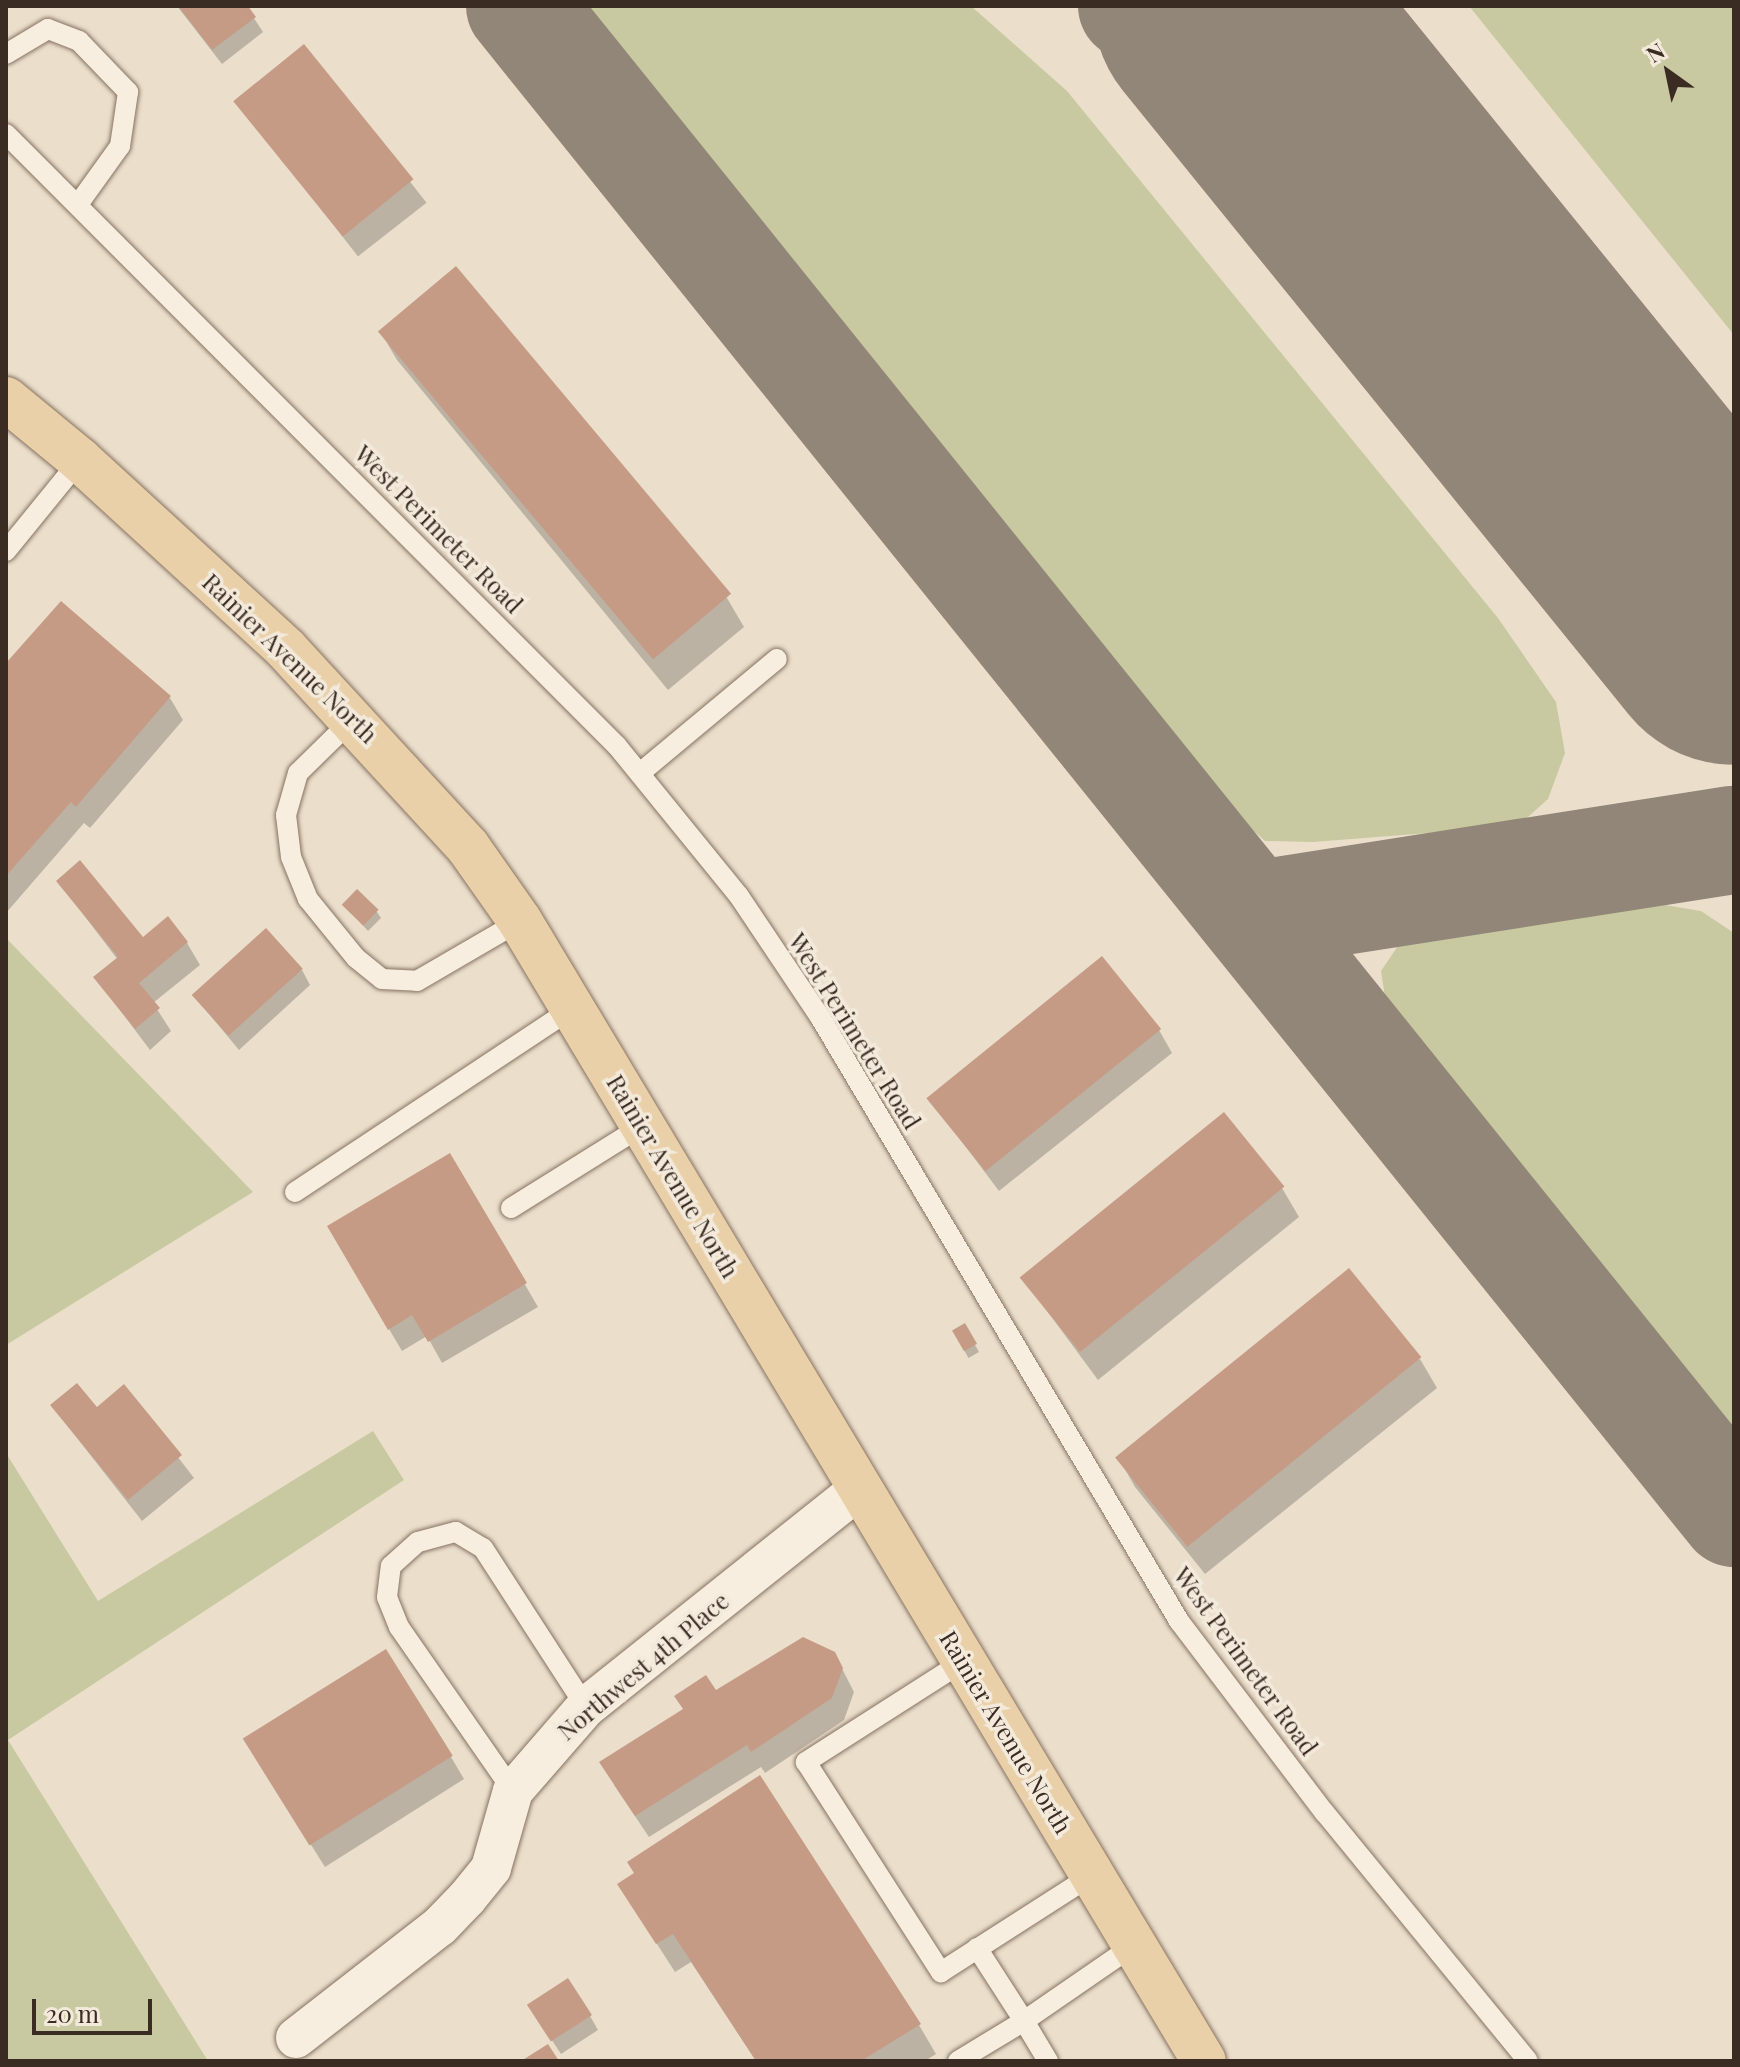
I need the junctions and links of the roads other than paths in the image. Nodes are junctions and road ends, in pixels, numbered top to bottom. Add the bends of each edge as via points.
1 (6, 54) edge
2 (6, 134) edge
3 (79, 203) junction
4 (6, 399) edge
5 (80, 460) junction
6 (6, 551) edge
7 (777, 659) dead end
8 (354, 718) junction
9 (640, 773) junction
10 (520, 921) junction
11 (572, 1009) junction
12 (642, 1126) junction
13 (295, 1192) dead end
14 (511, 1208) dead end
15 (860, 1488) junction
16 (964, 1661) junction
17 (586, 1707) junction
18 (513, 1791) junction
19 (1092, 1875) junction
20 (1134, 1945) junction
21 (977, 1948) junction
22 (1024, 2021) junction
23 (296, 2038) dead end
24 (958, 2061) edge
25 (1048, 2061) edge
26 (1204, 2061) edge
27 (1528, 2061) edge

1 - 3 lane via 48,29 79,41 128,92 120,146
2 - 3 lane, West Perimeter Road
3 - 9 lane, West Perimeter Road
4 - 5 main road, Rainier Avenue North
5 - 6 lane
5 - 8 main road, Rainier Avenue North
7 - 9 lane
8 - 10 main road, Rainier Avenue North via 468,847
8 - 10 lane via 298,773 286,815 291,857 308,899 356,958 382,979 417,981
9 - 27 lane, West Perimeter Road via 739,896 820,1017 1179,1621 1325,1813
10 - 11 main road, Rainier Avenue North
11 - 12 main road, Rainier Avenue North
11 - 13 lane
12 - 14 lane
12 - 15 main road, Rainier Avenue North
15 - 16 main road, Rainier Avenue North
15 - 17 street, Northwest 4th Place
16 - 19 main road, Rainier Avenue North
16 - 21 lane via 806,1762 941,1972
17 - 18 street, Northwest 4th Place
17 - 18 lane via 483,1548 456,1532 418,1542 391,1566 387,1597 399,1627
18 - 23 street, Northwest 4th Place via 491,1868 467,1898 440,1926
19 - 20 main road, Rainier Avenue North
19 - 21 lane
20 - 22 lane
20 - 26 main road, Rainier Avenue North
21 - 22 lane
22 - 24 lane
22 - 25 lane

